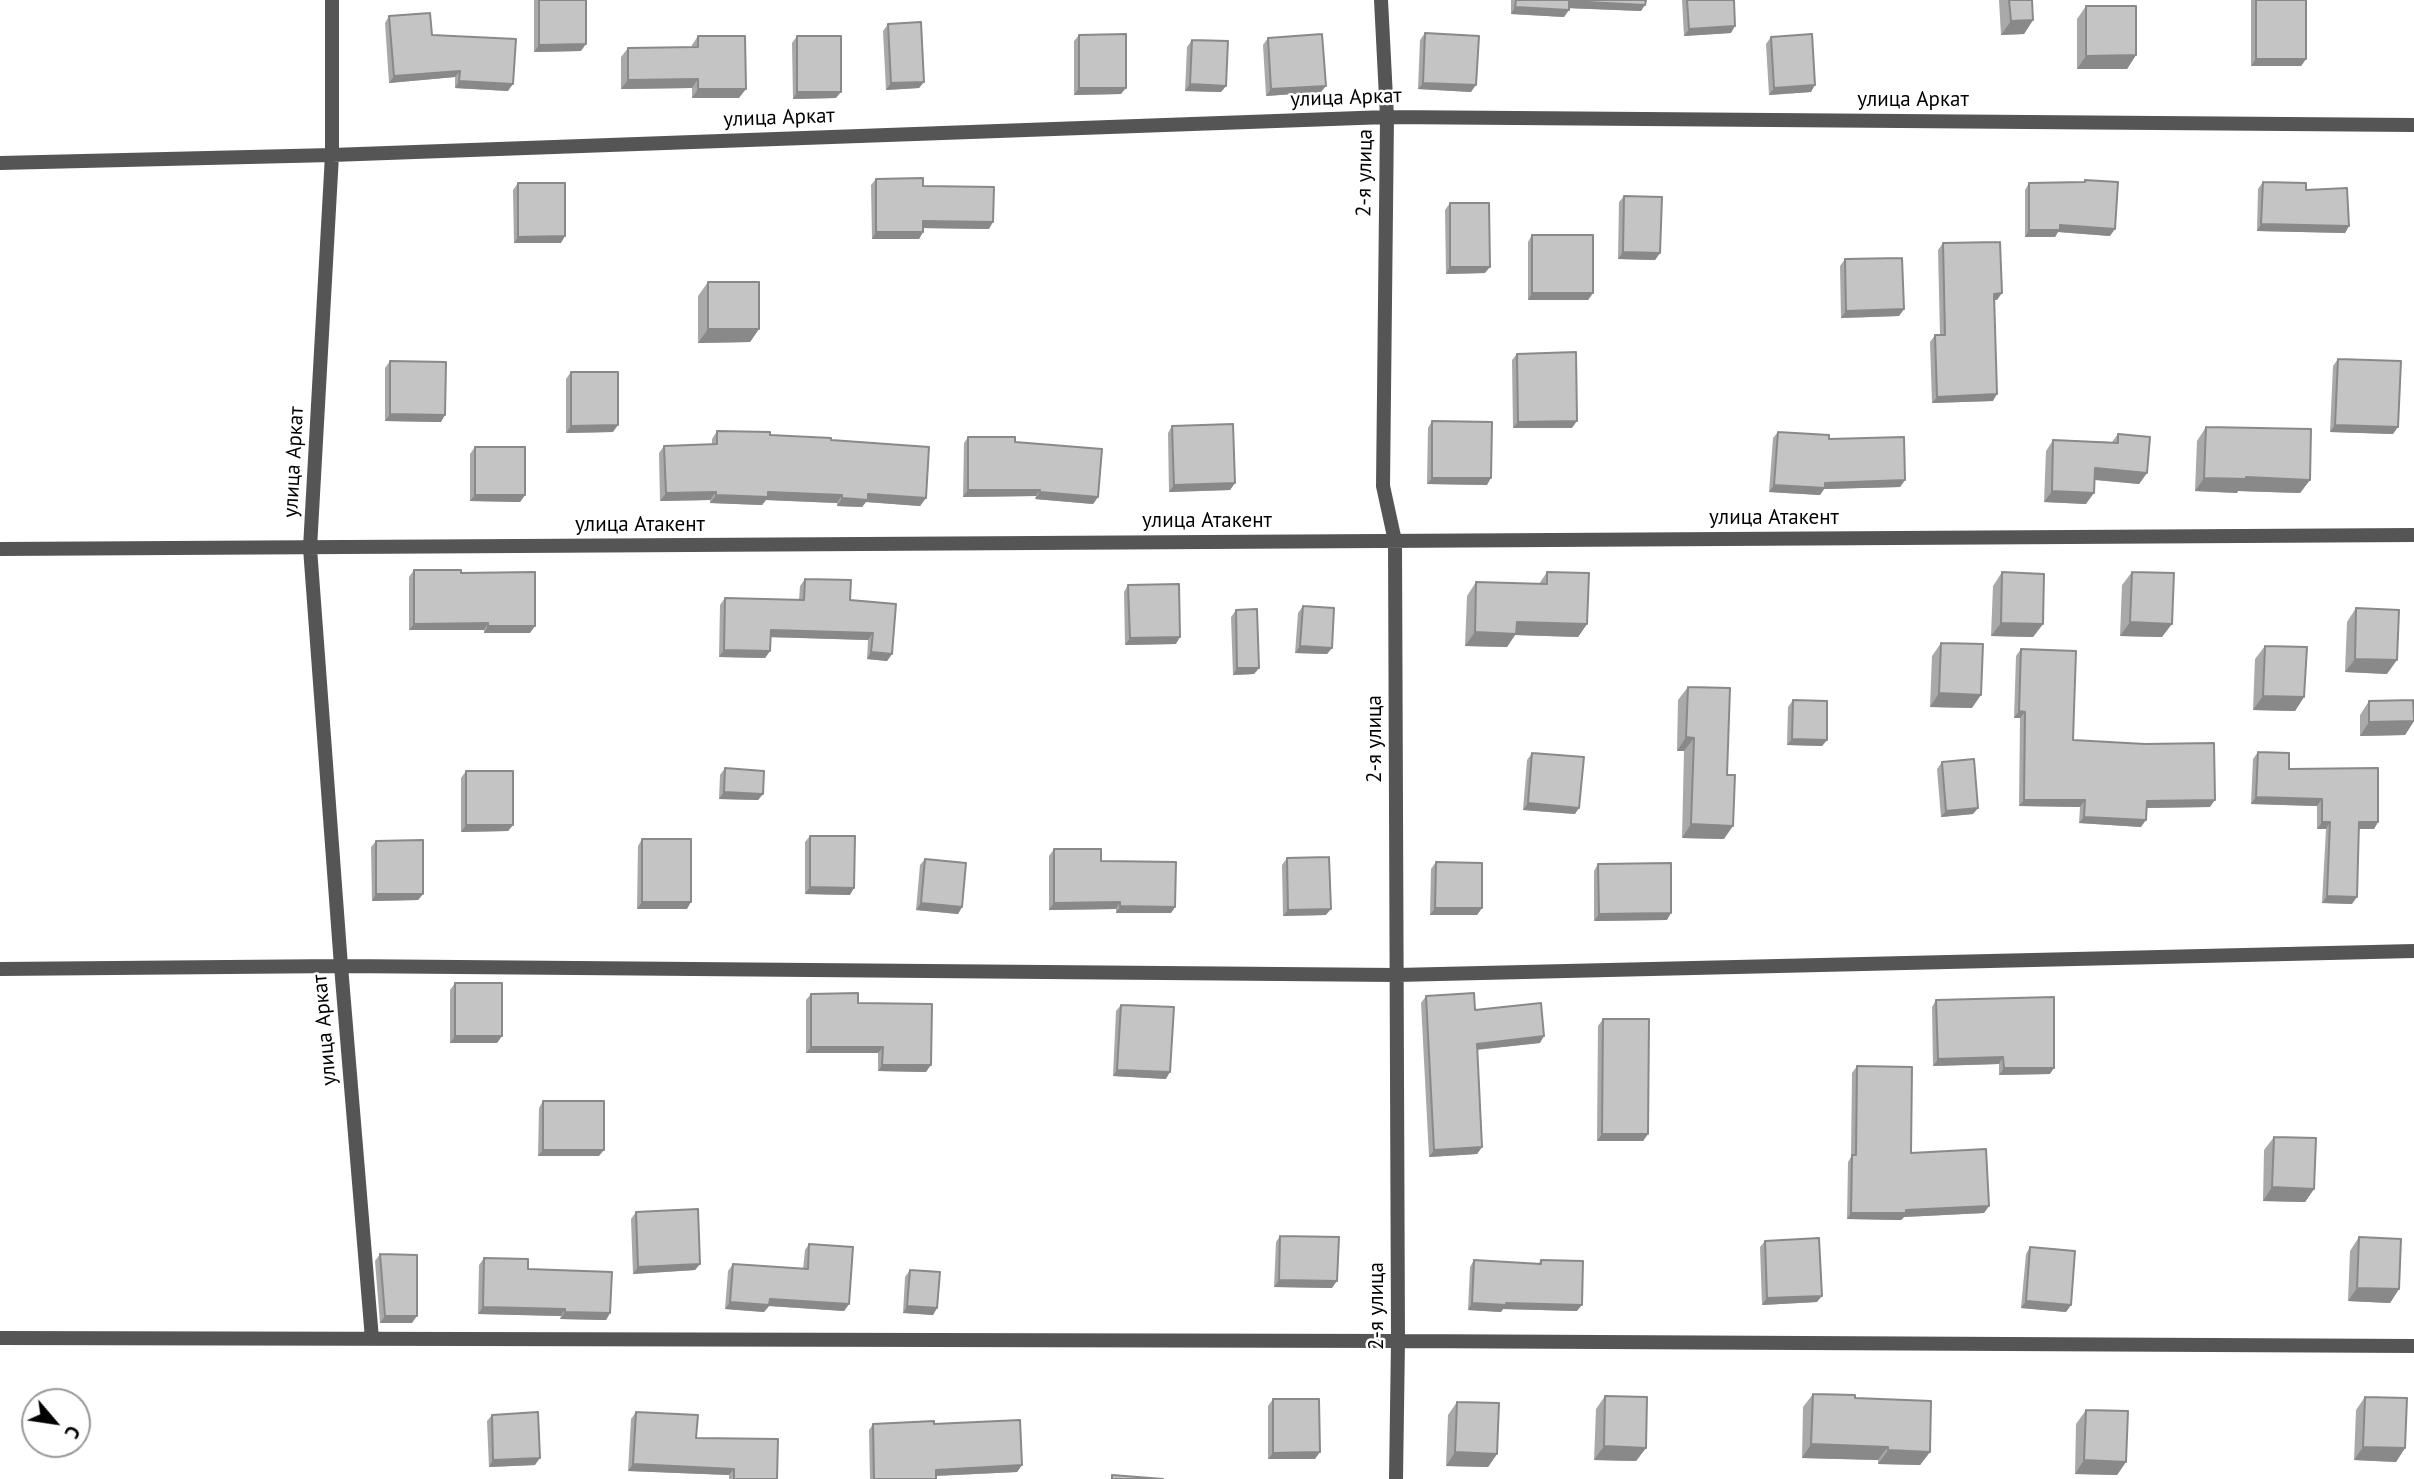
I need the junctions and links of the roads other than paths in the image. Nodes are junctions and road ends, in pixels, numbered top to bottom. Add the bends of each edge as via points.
1 (332, 0) edge
2 (1381, 0) edge
3 (1387, 117) junction
4 (2414, 125) edge
5 (332, 155) junction
6 (0, 163) edge
7 (2414, 535) edge
8 (1395, 541) junction
9 (310, 548) junction
10 (0, 549) edge
11 (2414, 951) edge
12 (341, 966) junction
13 (0, 970) edge
14 (1397, 975) junction
15 (0, 1338) edge
16 (372, 1339) junction
17 (1398, 1341) junction
18 (2414, 1346) edge
19 (1396, 1479) edge

1 - 5 street
2 - 3 street, 2-я улица
3 - 4 street, улица Аркат
3 - 5 street, улица Аркат
3 - 8 street, 2-я улица via 1383,486
5 - 6 street
5 - 9 street, улица Аркат
7 - 8 street, улица Атакент
8 - 9 street, улица Атакент
8 - 14 street, 2-я улица
9 - 10 street, улица Атакент
9 - 12 street, улица Аркат
11 - 14 street
12 - 13 street
12 - 14 street
12 - 16 street, улица Аркат
14 - 17 street, 2-я улица
15 - 16 street
16 - 17 street
17 - 18 street
17 - 19 street, 2-я улица

